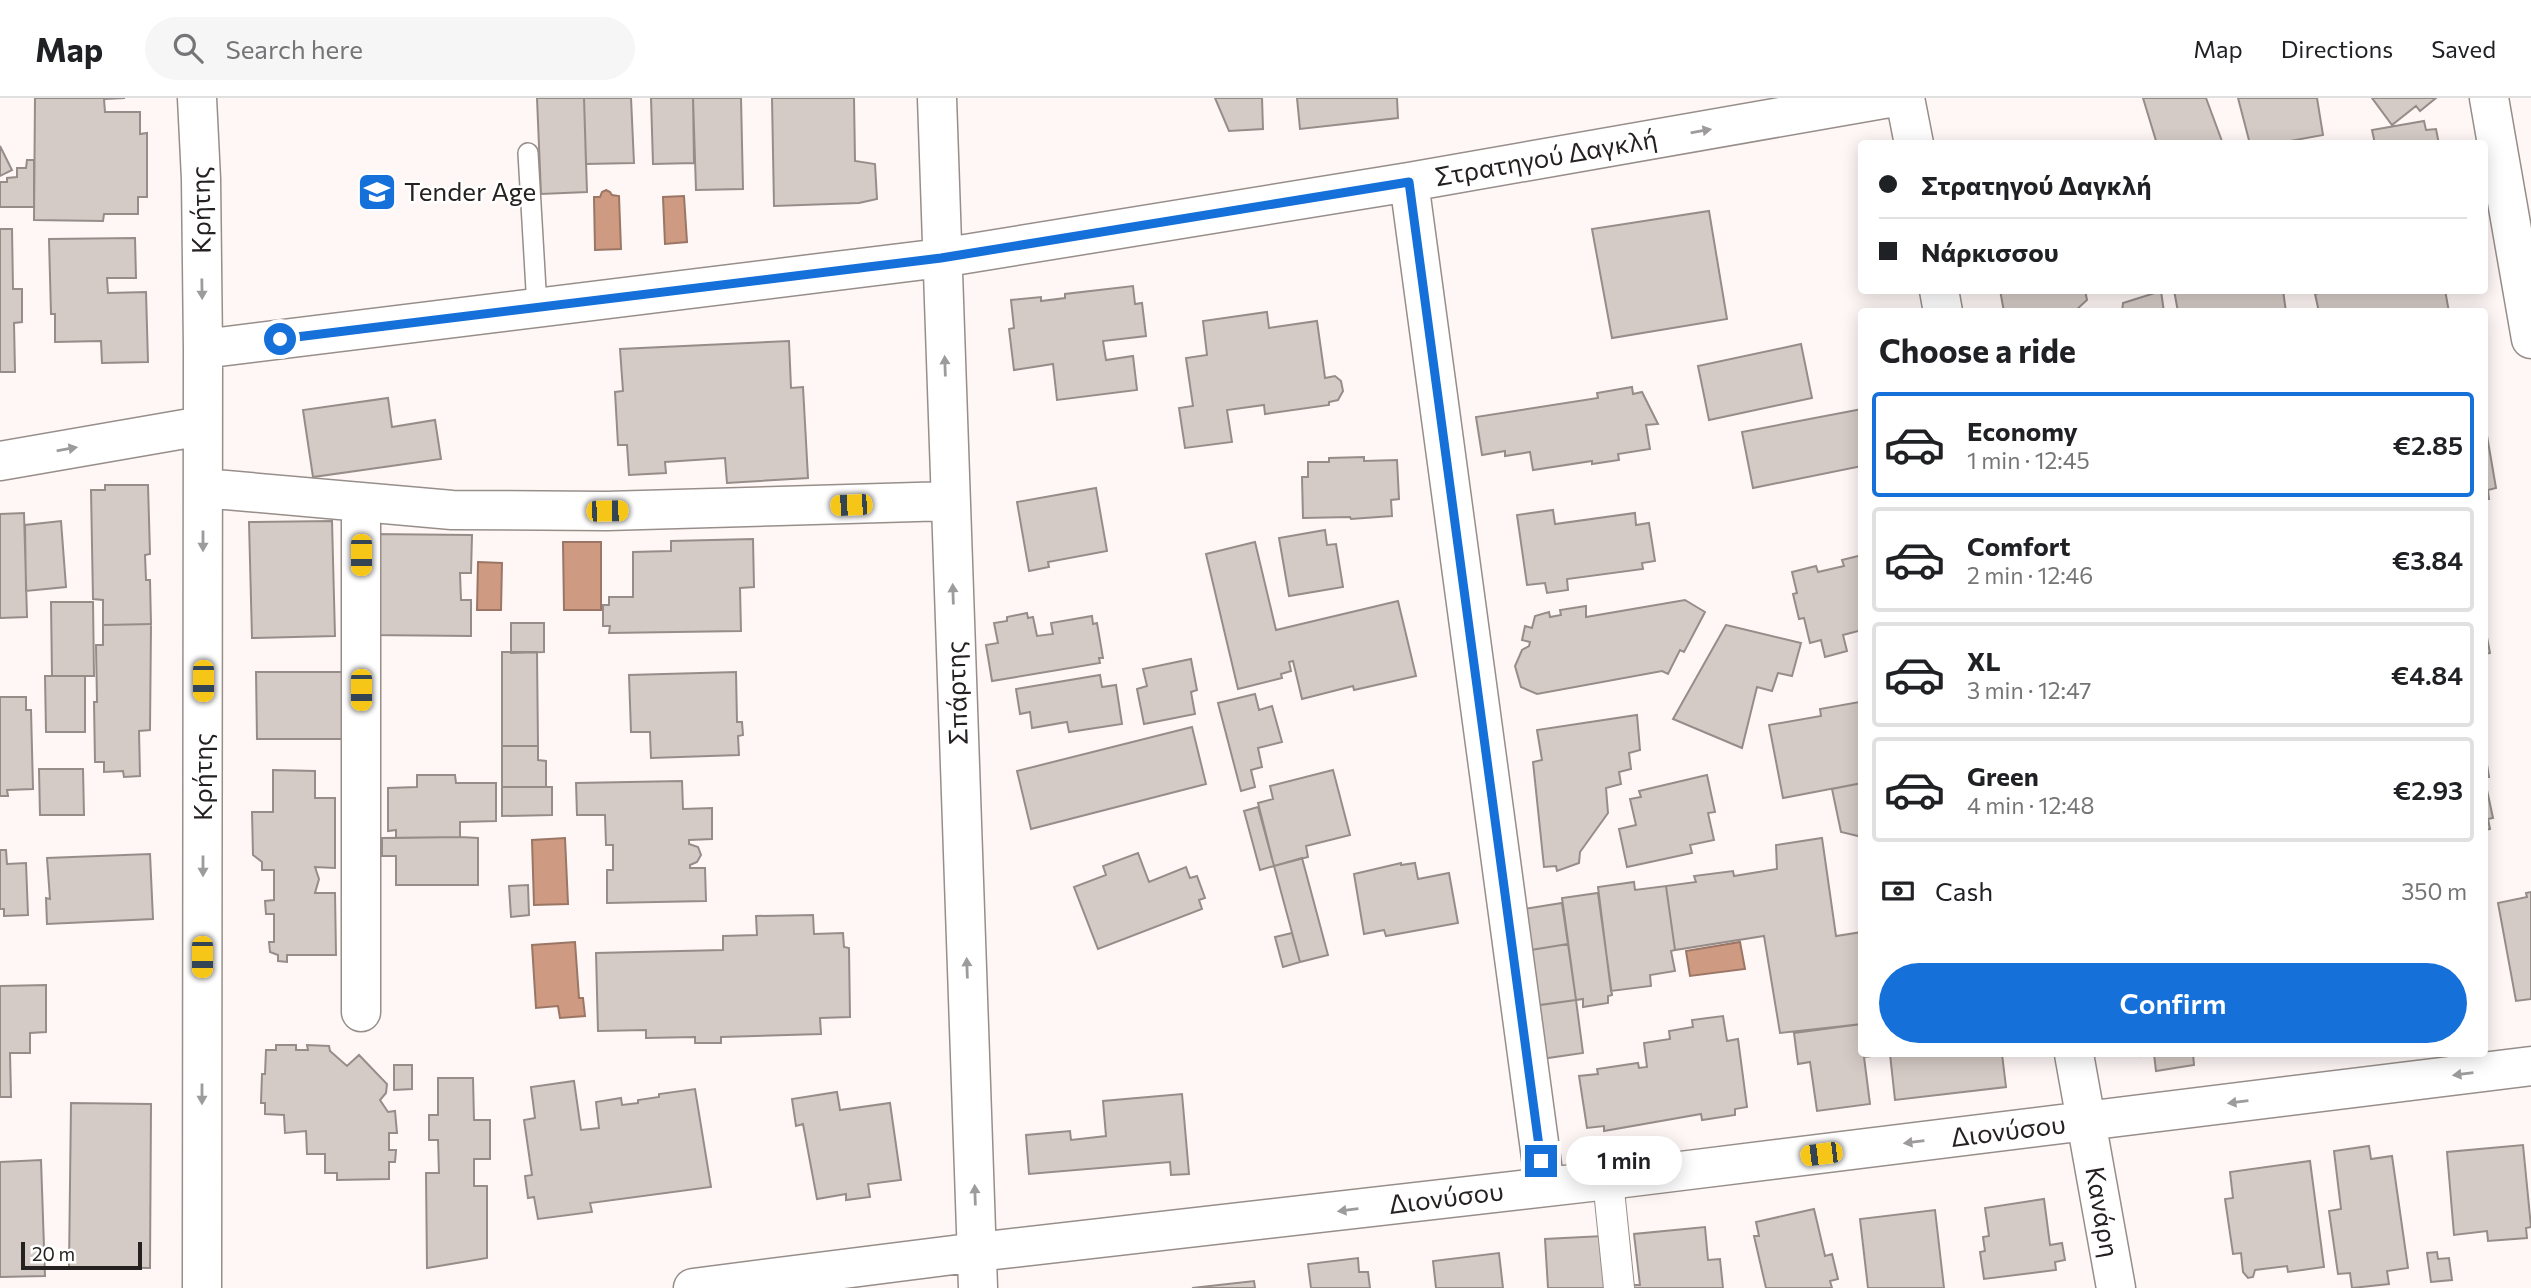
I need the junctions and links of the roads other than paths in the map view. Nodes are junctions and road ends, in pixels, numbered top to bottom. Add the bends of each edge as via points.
1 (197, 98) edge
2 (937, 98) edge
3 (1889, 98) edge
4 (1905, 98) edge
5 (2489, 98) edge
6 (1912, 140) edge
7 (528, 153) dead end
8 (1409, 182) junction
9 (941, 258) junction
10 (537, 307) junction
11 (2531, 339) edge
12 (203, 349) junction
13 (202, 426) junction
14 (0, 461) edge
15 (203, 488) junction
16 (950, 501) junction
17 (360, 502) junction
18 (361, 1012) dead end
19 (2075, 1057) edge
20 (2531, 1066) edge
21 (2086, 1121) junction
22 (1608, 1180) junction
23 (1545, 1187) junction
24 (977, 1270) edge
25 (202, 1288) edge
26 (693, 1288) edge
27 (1619, 1288) edge
28 (2116, 1288) edge

1 -> 12 street, Κρήτης
2 - 9 street, Σπάρτης
8 -> 3 street, Στρατηγού Δαγκλή
4 - 6 street
5 - 11 street
7 - 10 lane
8 - 9 street, Στρατηγού Δαγκλή
8 - 23 street
9 - 10 street, Στρατηγού Δαγκλή
16 -> 9 street, Σπάρτης
10 - 12 street, Στρατηγού Δαγκλή
12 - 13 street, Κρήτης
14 -> 13 street
13 - 15 street, Κρήτης
15 - 17 street
15 -> 25 street, Κρήτης
16 - 17 street via 607,511 452,510
24 -> 16 street, Σπάρτης
17 - 18 street
19 - 21 street, Κανάρη
20 -> 21 street, Διονύσου
21 -> 22 street, Διονύσου
21 - 28 street, Κανάρη
22 - 23 street, Διονύσου
22 - 27 street
23 -> 24 street, Διονύσου
24 - 26 street, Διονύσου

